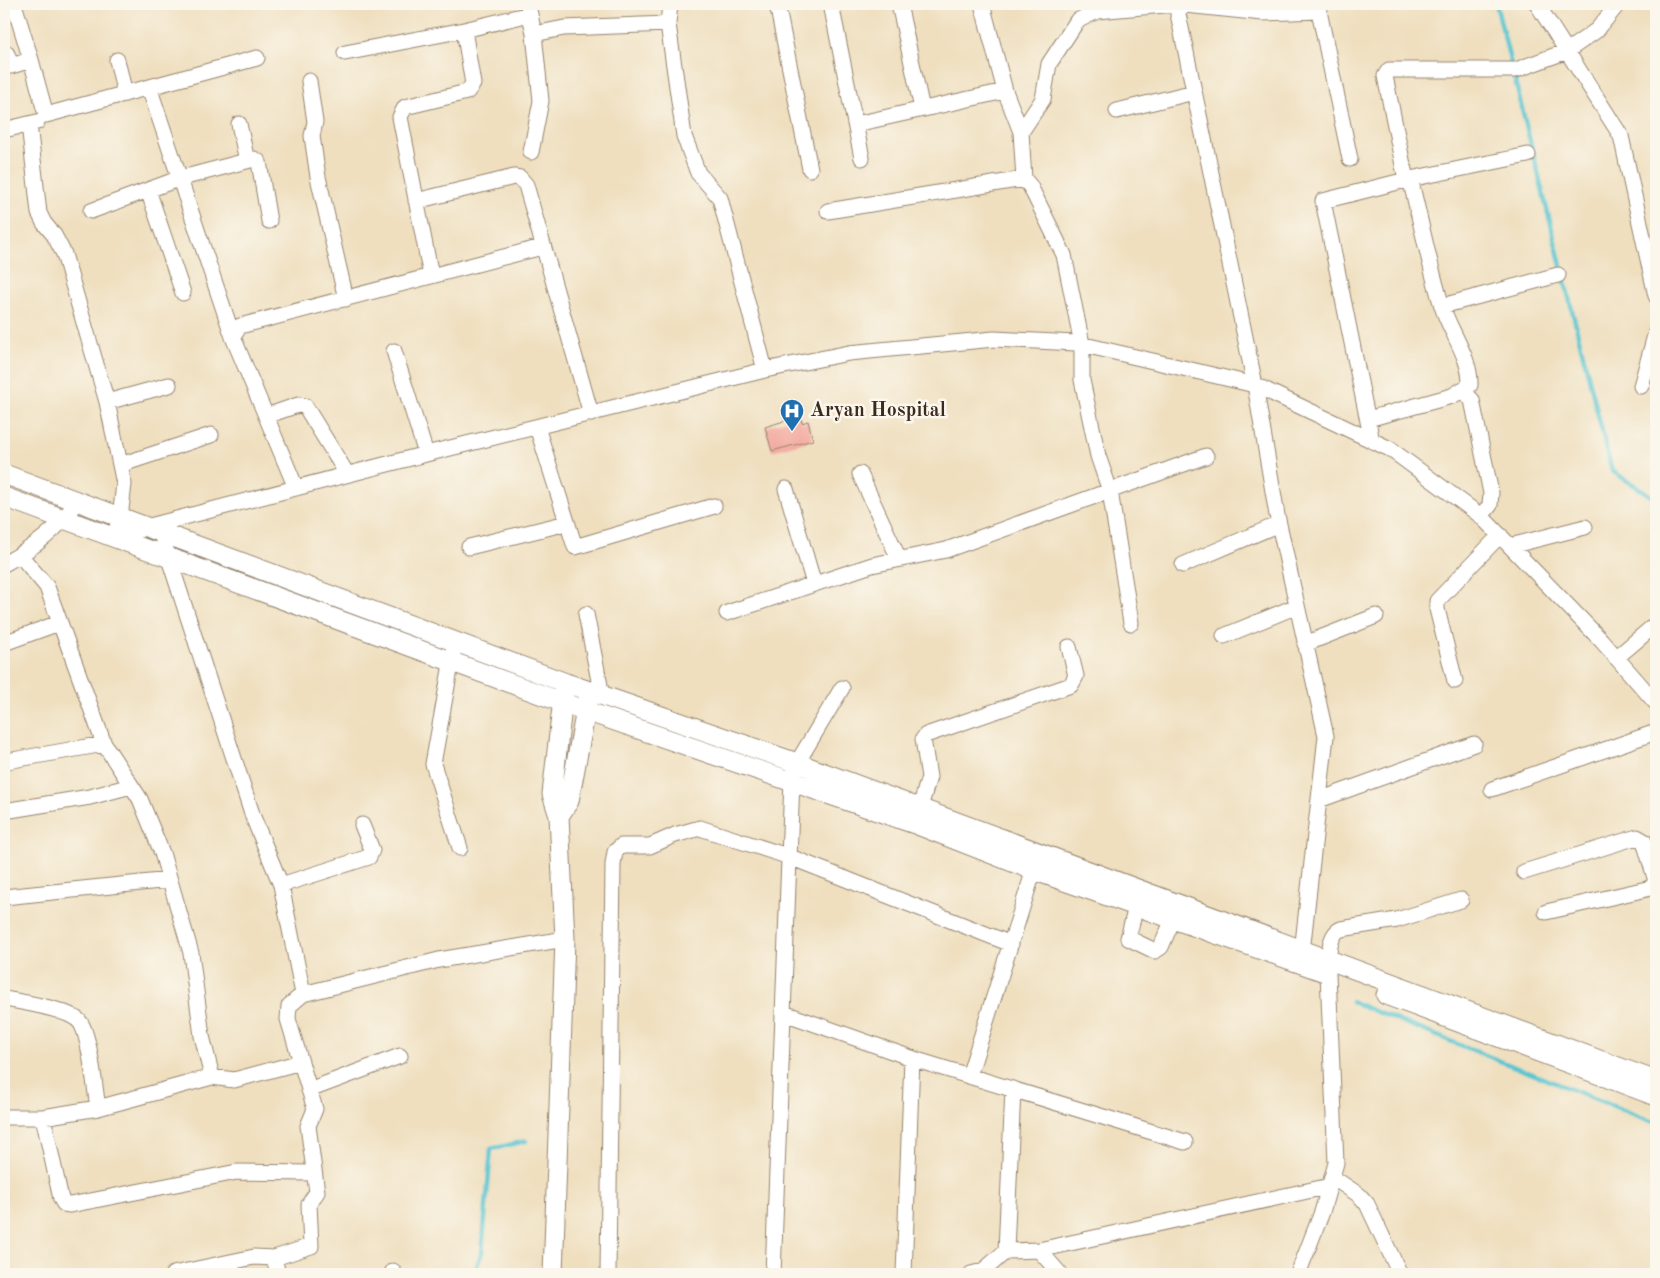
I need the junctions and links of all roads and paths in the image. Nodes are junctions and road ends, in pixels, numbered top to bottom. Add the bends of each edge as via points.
1 (16, 4) edge
2 (670, 4) edge
3 (776, 4) edge
4 (831, 4) edge
5 (899, 4) edge
6 (982, 4) edge
7 (1176, 4) edge
8 (1537, 4) edge
9 (1618, 4) edge
10 (1263, 8) edge
11 (529, 9) edge
12 (668, 24) junction
13 (464, 30) junction
14 (534, 34) junction
15 (1567, 51) junction
16 (345, 53) dead end
17 (4, 54) edge
18 (258, 58) dead end
19 (31, 60) junction
20 (117, 60) dead end
21 (309, 81) dead end
22 (149, 87) junction
23 (1005, 91) junction
24 (1194, 92) junction
25 (125, 94) junction
26 (922, 109) junction
27 (1117, 111) dead end
28 (46, 115) junction
29 (29, 124) junction
30 (239, 124) dead end
31 (856, 124) junction
32 (4, 130) edge
33 (1021, 132) junction
34 (531, 152) dead end
35 (1528, 155) dead end
36 (862, 158) dead end
37 (1350, 159) dead end
38 (246, 161) junction
39 (810, 169) dead end
40 (178, 179) junction
41 (1024, 179) junction
42 (1408, 180) junction
43 (148, 190) junction
44 (416, 201) junction
45 (828, 211) dead end
46 (92, 212) dead end
47 (268, 221) dead end
48 (542, 247) junction
49 (431, 276) junction
50 (1558, 276) dead end
51 (183, 293) dead end
52 (1656, 296) edge
53 (346, 299) junction
54 (1442, 306) junction
55 (1656, 332) edge
56 (233, 337) junction
57 (1082, 344) junction
58 (394, 351) dead end
59 (765, 370) junction
60 (169, 385) dead end
61 (1255, 385) junction
62 (1641, 386) dead end
63 (1463, 391) junction
64 (107, 402) junction
65 (591, 414) junction
66 (266, 416) junction
67 (1368, 419) junction
68 (537, 427) junction
69 (211, 434) dead end
70 (1372, 441) junction
71 (426, 454) junction
72 (1206, 456) dead end
73 (120, 465) junction
74 (4, 474) edge
75 (347, 474) junction
76 (860, 474) dead end
77 (296, 488) junction
78 (786, 489) dead end
79 (1110, 492) junction
80 (4, 497) edge
81 (77, 500) junction
82 (714, 506) dead end
83 (1481, 516) junction
84 (120, 518) junction
85 (66, 519) junction
86 (567, 523) junction
87 (1279, 524) junction
88 (1585, 527) dead end
89 (153, 530) junction
90 (116, 538) junction
91 (1505, 541) junction
92 (469, 547) dead end
93 (20, 555) junction
94 (169, 558) junction
95 (899, 559) junction
96 (4, 564) edge
97 (1183, 565) dead end
98 (814, 584) junction
99 (1297, 606) junction
100 (727, 613) dead end
101 (586, 614) dead end
102 (1376, 616) dead end
103 (60, 623) junction
104 (1131, 623) dead end
105 (1656, 624) edge
106 (1224, 636) dead end
107 (4, 643) edge
108 (1306, 644) junction
109 (1069, 647) dead end
110 (452, 651) junction
111 (1616, 658) junction
112 (1455, 681) dead end
113 (566, 684) junction
114 (842, 688) dead end
115 (595, 694) junction
116 (561, 702) junction
117 (1656, 703) edge
118 (586, 711) junction
119 (1656, 732) edge
120 (104, 744) junction
121 (1474, 744) dead end
122 (7, 761) dead end
123 (795, 772) junction
124 (131, 786) junction
125 (1492, 789) dead end
126 (1319, 800) junction
127 (4, 811) edge
128 (559, 816) junction
129 (918, 816) junction
130 (362, 825) dead end
131 (460, 848) dead end
132 (790, 856) junction
133 (1653, 856) edge
134 (1037, 862) junction
135 (1524, 872) dead end
136 (170, 880) junction
137 (281, 886) junction
138 (4, 897) edge
139 (1138, 898) junction
140 (1461, 900) dead end
141 (1176, 911) junction
142 (1546, 912) dead end
143 (564, 938) junction
144 (1011, 944) junction
145 (1301, 957) junction
146 (1328, 966) junction
147 (303, 994) junction
148 (4, 999) edge
149 (784, 1013) junction
150 (400, 1056) dead end
151 (912, 1058) junction
152 (301, 1062) junction
153 (969, 1076) junction
154 (212, 1077) junction
155 (1656, 1080) edge
156 (1013, 1089) junction
157 (309, 1090) junction
158 (1656, 1096) edge
159 (98, 1108) junction
160 (4, 1117) edge
161 (43, 1117) junction
162 (1185, 1142) dead end
163 (314, 1172) junction
164 (1331, 1182) junction
165 (1039, 1250) junction
166 (1006, 1251) junction
167 (274, 1258) junction
168 (173, 1274) edge
169 (278, 1274) edge
170 (553, 1274) edge
171 (608, 1274) edge
172 (773, 1274) edge
173 (904, 1274) edge
174 (971, 1274) edge
175 (1060, 1274) edge
176 (1298, 1274) edge
177 (1400, 1274) edge

1 - 19 street
2 - 12 street
3 - 39 street
4 - 31 street
5 - 26 street
6 - 23 street
7 - 10 street
7 - 24 street
7 - 33 street via 1097,11 1077,21 1049,64 1043,99
8 - 15 street
9 - 15 street via 1597,30
10 - 37 street via 1319,11
11 - 13 street
11 - 14 street
12 - 14 street via 564,28
12 - 59 street via 684,136 698,173 720,198
13 - 16 street
13 - 44 street via 473,84 471,89 404,107 401,111
14 - 34 street via 541,101
15 - 42 street via 1516,70 1386,72
15 - 52 street via 1621,136
17 - 19 street via 11,66
18 - 22 street
19 - 28 street
20 - 25 street
21 - 53 street via 318,177
22 - 25 street
22 - 40 street
23 - 26 street
23 - 33 street
24 - 27 street
24 - 61 street
25 - 28 street
26 - 31 street
28 - 29 street via 41,121
29 - 32 street
29 - 64 street via 40,213 64,254
30 - 38 street
31 - 36 street
33 - 41 street
35 - 42 street
38 - 40 street
38 - 47 street via 254,159 259,162
40 - 43 street
40 - 56 street
41 - 45 street
41 - 57 street via 1064,256
42 - 54 street
42 - 67 street via 1323,201
43 - 46 street
43 - 51 street
44 - 48 street via 503,179 520,178 526,185
44 - 49 street
48 - 49 street
48 - 65 street
49 - 53 street
50 - 54 street
53 - 56 street via 240,326
54 - 63 street via 1470,376 1470,385
55 - 62 street
56 - 66 street
57 - 59 street via 994,339 849,354
57 - 61 street
57 - 79 street via 1082,380 1098,456
58 - 71 street
59 - 65 street
60 - 64 street
61 - 70 street
61 - 87 street
63 - 67 street
63 - 83 street via 1472,400 1491,493 1490,505
64 - 73 street
65 - 68 street
66 - 75 street via 298,405 305,406
66 - 77 street
67 - 70 street
68 - 71 street
68 - 86 street
69 - 73 street
70 - 83 street via 1390,449
71 - 75 street
72 - 79 street
73 - 84 street via 124,484
74 - 81 main road
75 - 77 street
76 - 95 street
77 - 89 street
78 - 98 street
79 - 95 street via 946,550
79 - 104 street
80 - 85 main road
81 - 84 main road
81 - 85 street
82 - 86 street via 575,547
83 - 91 street
84 - 89 main road
84 - 90 street
85 - 90 main road
85 - 93 street
86 - 92 street
87 - 97 street
87 - 99 street
88 - 91 street
89 - 90 street
89 - 94 street
89 - 110 main road
90 - 94 main road
91 - 111 street
91 - 112 street via 1437,601
93 - 96 street
93 - 103 street via 47,587
94 - 110 main road
94 - 137 street via 253,817
95 - 98 street
98 - 100 street
99 - 106 street
99 - 108 street
101 - 115 street
102 - 108 street
103 - 107 street
103 - 120 street
105 - 111 street
108 - 126 street via 1326,736
109 - 129 street via 1076,676 1071,685 923,738 930,777
110 - 113 main road
110 - 116 main road
110 - 131 street via 433,764
111 - 117 street
113 - 115 main road
113 - 116 main road
114 - 123 street
115 - 118 main road
115 - 123 main road
116 - 118 main road
116 - 128 main road via 552,794
118 - 123 main road
118 - 128 main road via 569,801
119 - 125 street
120 - 122 street
120 - 124 street
121 - 126 street
123 - 129 main road
123 - 132 street
124 - 127 street via 90,797
124 - 136 street via 140,799
126 - 145 street
128 - 143 main road
129 - 134 main road
130 - 137 street via 372,850 369,857
132 - 144 street
132 - 149 street
132 - 171 street via 700,828 650,846 621,846 615,852
133 - 135 street via 1644,841 1637,838
133 - 142 street via 1656,881 1651,888
134 - 139 main road
134 - 144 street
136 - 138 street
136 - 154 street via 191,954 202,1036
137 - 147 street
139 - 141 main road
139 - 141 street via 1128,938 1155,951 1161,947
140 - 146 street via 1397,920 1337,930
141 - 145 main road
143 - 147 street via 439,960
143 - 170 main road
144 - 153 street
145 - 146 main road
146 - 155 main road
146 - 158 main road
146 - 164 street via 1336,1162
147 - 152 street via 289,1006 288,1020
148 - 159 street via 70,1015 80,1022 86,1034
149 - 151 street
149 - 172 street
150 - 157 street
151 - 153 street
151 - 173 street
152 - 154 street via 234,1080
152 - 157 street
153 - 156 street
154 - 159 street
156 - 162 street
156 - 166 street
157 - 163 street via 315,1109 308,1126
159 - 161 street
160 - 161 street
161 - 163 street via 64,1204 237,1172
163 - 167 street via 317,1192 309,1204 311,1246
164 - 165 street
164 - 176 street
164 - 177 street via 1359,1195 1368,1204
165 - 166 street
165 - 175 street
166 - 174 street via 983,1271
167 - 168 street via 254,1257
167 - 169 street

